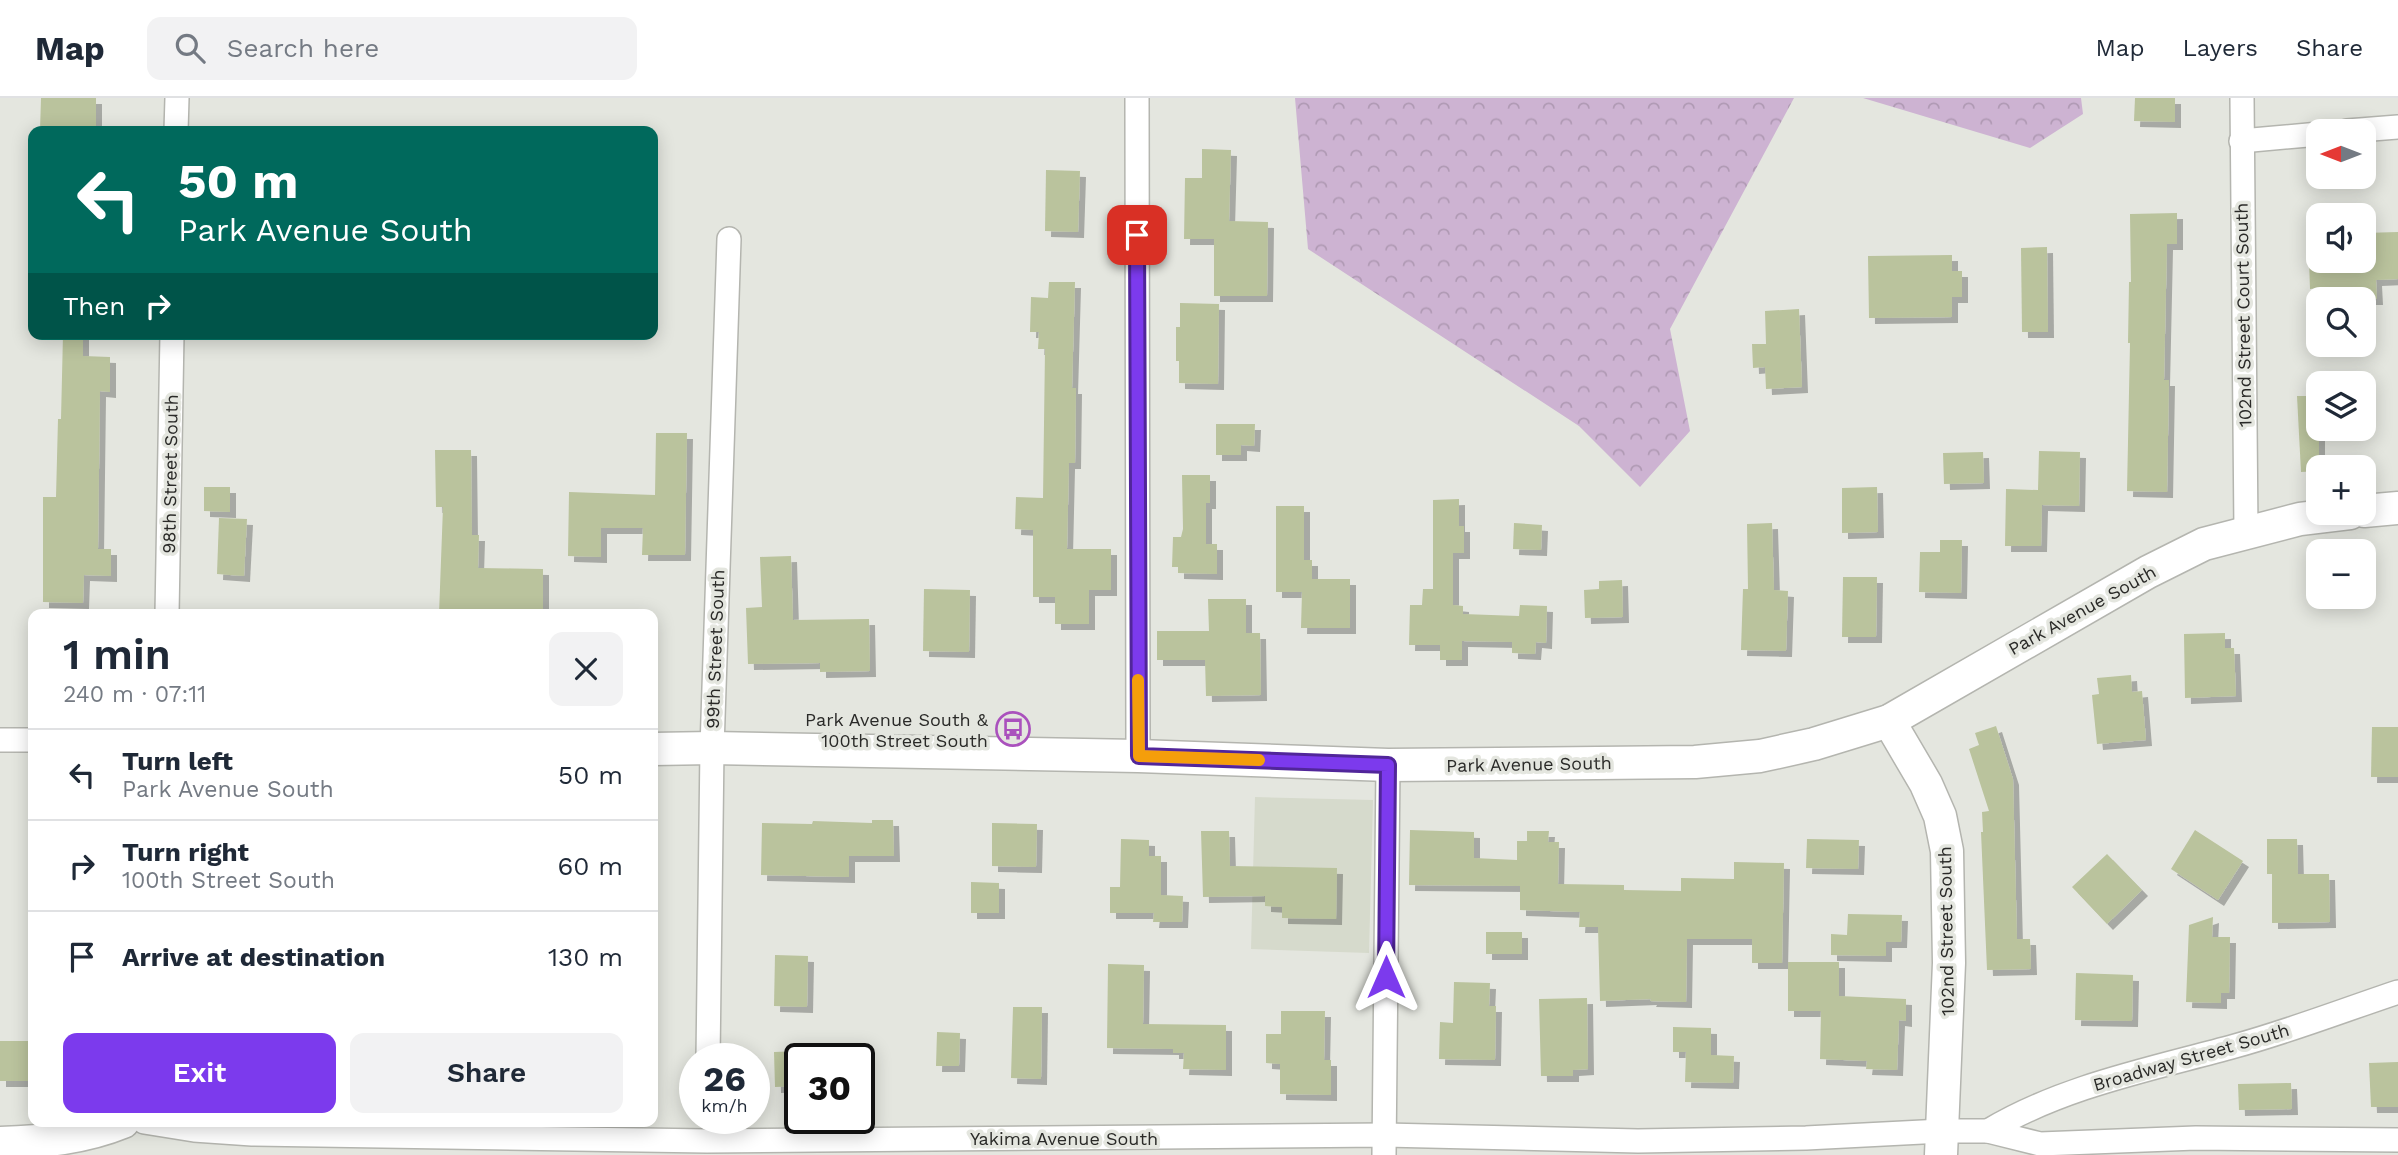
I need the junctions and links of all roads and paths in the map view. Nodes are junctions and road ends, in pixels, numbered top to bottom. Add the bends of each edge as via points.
1 (177, 98) edge
2 (1137, 98) edge
3 (2242, 98) edge
4 (176, 126) edge
5 (2398, 127) edge
6 (2376, 129) edge
7 (2306, 135) edge
8 (2241, 141) junction
9 (729, 239) dead end
10 (172, 340) edge
11 (2398, 508) edge
12 (2376, 510) edge
13 (2306, 518) edge
14 (2246, 532) junction
15 (167, 609) edge
16 (1889, 720) junction
17 (0, 740) edge
18 (28, 740) edge
19 (712, 748) junction
20 (658, 749) edge
21 (1139, 756) junction
22 (1388, 765) junction
23 (2398, 992) edge
24 (708, 1043) edge
25 (109, 1127) edge
26 (179, 1127) edge
27 (1988, 1131) junction
28 (707, 1138) edge
29 (2398, 1140) edge
30 (0, 1143) edge
31 (1942, 1143) edge
32 (1385, 1145) edge
33 (316, 1146) edge

1 - 4 street
2 - 21 street
3 - 8 street, 102nd Street Court South
5 - 6 street
7 - 8 street
8 - 14 street, 102nd Street Court South
9 - 19 street, 99th Street South
10 - 15 street, 98th Street South
11 - 12 main road
13 - 14 main road, Park Avenue South
14 - 16 main road, Park Avenue South via 2204,544 2148,572
16 - 22 main road, Park Avenue South via 1814,744 1735,760
16 - 31 main road, 102nd Street South via 1926,784 1940,816 1947,851 1950,963
17 - 18 street
19 - 20 main road, Park Avenue South
19 - 21 main road, Park Avenue South
19 - 24 street, 99th Street South
21 - 22 main road, Park Avenue South
22 - 32 street
23 - 27 street, Broadway Street South via 2083,1089 2034,1106
25 - 30 main road via 59,1139
26 - 33 street, Yakima Avenue South
27 - 29 street via 2040,1144 2196,1138
27 - 31 street, Yakima Avenue South
28 - 32 street, Yakima Avenue South
28 - 33 street, Yakima Avenue South
31 - 32 street, Yakima Avenue South via 1807,1138

